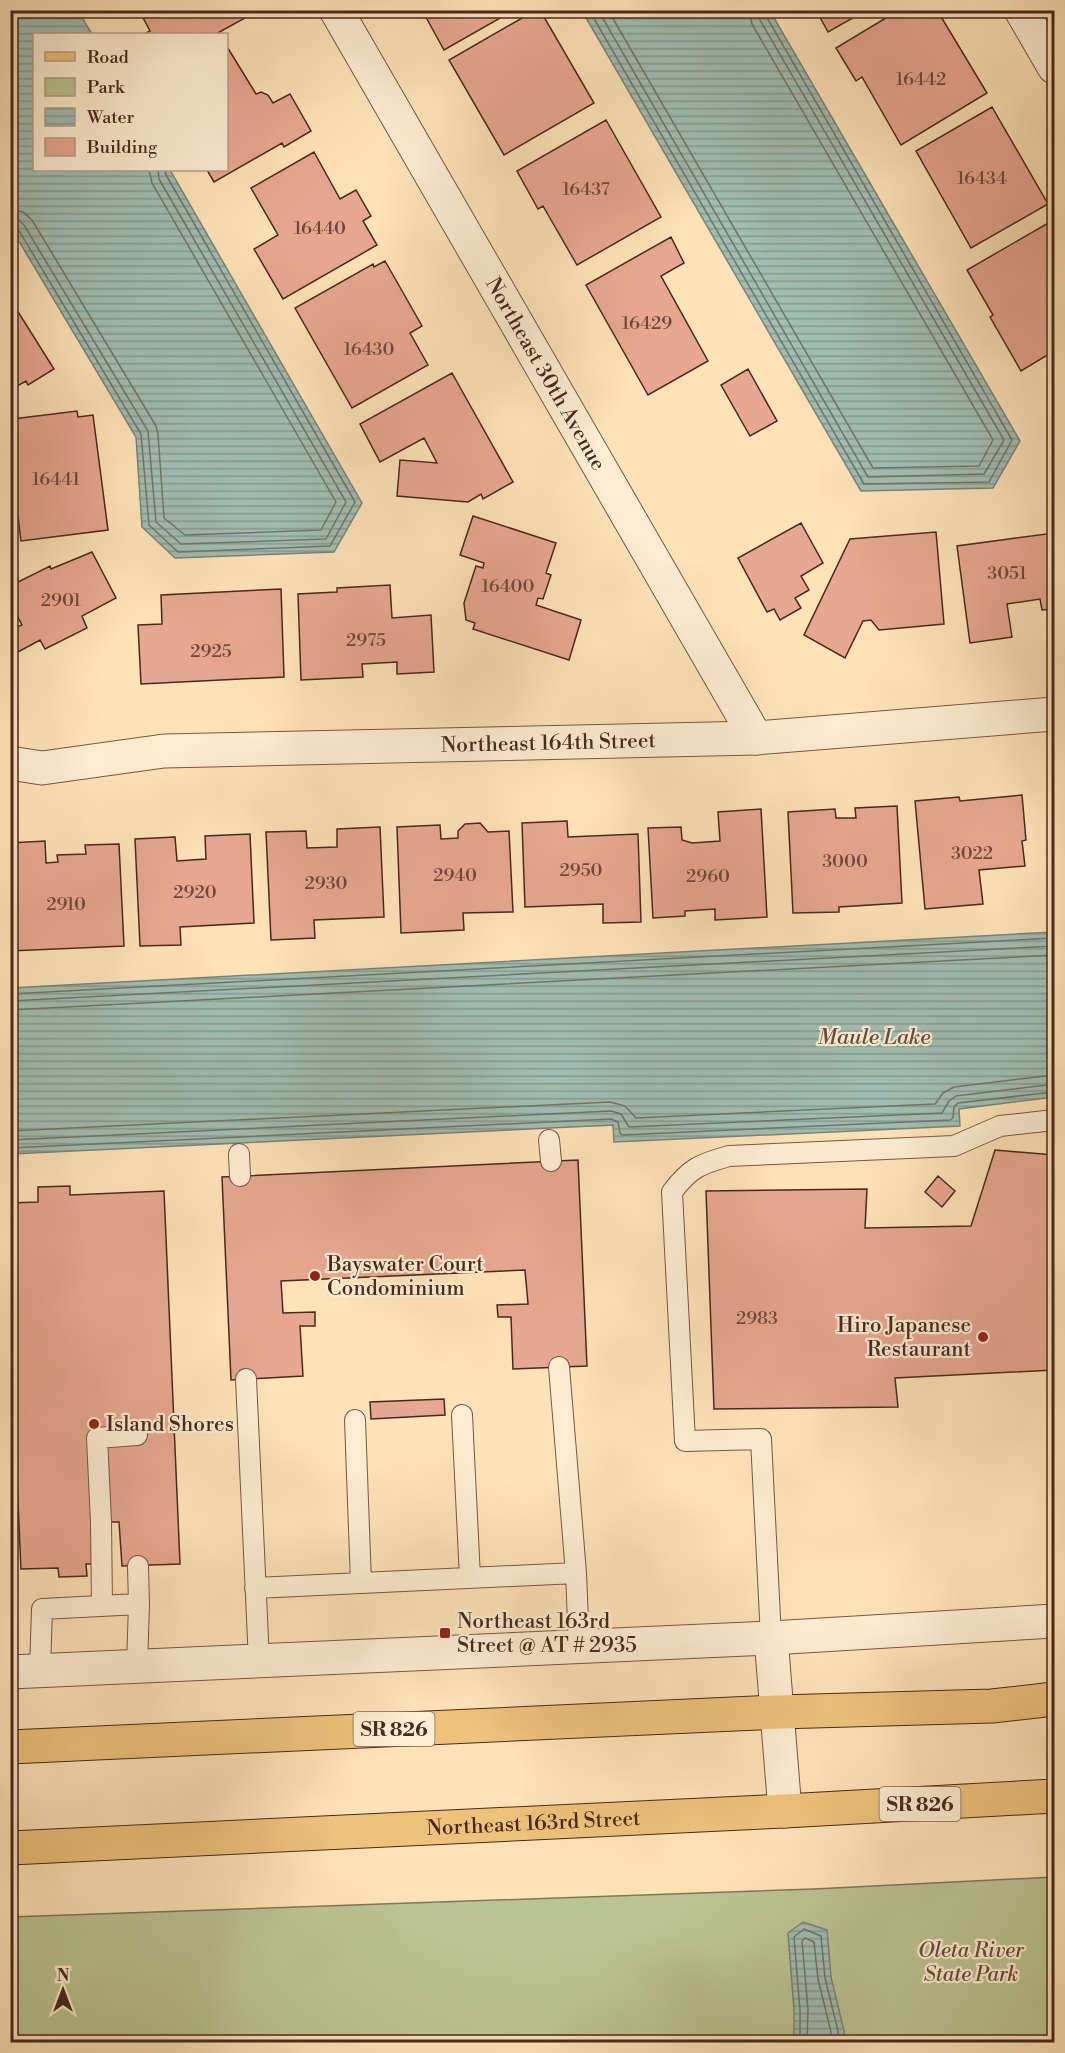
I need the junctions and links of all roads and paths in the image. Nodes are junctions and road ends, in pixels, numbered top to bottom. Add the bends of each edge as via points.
1 (336, 10) edge
2 (1022, 10) edge
3 (1054, 67) edge
4 (1054, 714) edge
5 (756, 738) junction
6 (10, 763) edge
7 (1054, 1120) edge
8 (549, 1140) dead end
9 (239, 1154) dead end
10 (551, 1161) dead end
11 (240, 1176) dead end
12 (559, 1367) dead end
13 (246, 1379) dead end
14 (462, 1415) dead end
15 (355, 1420) dead end
16 (137, 1436) dead end
17 (138, 1566) dead end
18 (576, 1573) junction
19 (470, 1578) junction
20 (361, 1583) junction
21 (255, 1588) junction
22 (139, 1604) junction
23 (102, 1606) junction
24 (1054, 1621) edge
25 (771, 1638) junction
26 (579, 1647) junction
27 (259, 1661) junction
28 (137, 1666) junction
29 (25, 1671) edge
30 (1054, 1699) edge
31 (778, 1712) junction
32 (10, 1747) edge
33 (1054, 1796) edge
34 (785, 1811) junction
35 (10, 1848) edge

1 - 5 street, Northeast 30th Avenue
2 - 3 street
4 - 5 street, Northeast 164th Street
5 - 6 street, Northeast 164th Street via 164,751 42,768
7 - 25 lane via 1000,1126 954,1146 729,1156 704,1163 684,1176 672,1192 685,1441 761,1439
8 - 10 lane
9 - 11 lane
12 - 18 lane
13 - 21 lane
14 - 19 lane
15 - 20 lane
16 - 23 lane via 96,1438
17 - 22 lane
18 - 19 lane
18 - 26 lane
19 - 20 lane
20 - 21 lane
21 - 27 lane
22 - 23 lane
22 - 28 lane
23 - 29 lane via 42,1609
24 - 25 street
25 - 26 street
25 - 31 street
26 - 27 street
27 - 28 street
28 - 29 street
30 - 31 main road, SR 826 via 992,1706
31 - 32 main road, SR 826
31 - 34 street
33 - 34 main road, Northeast 163rd Street / SR 826
34 - 35 main road, Northeast 163rd Street / SR 826

